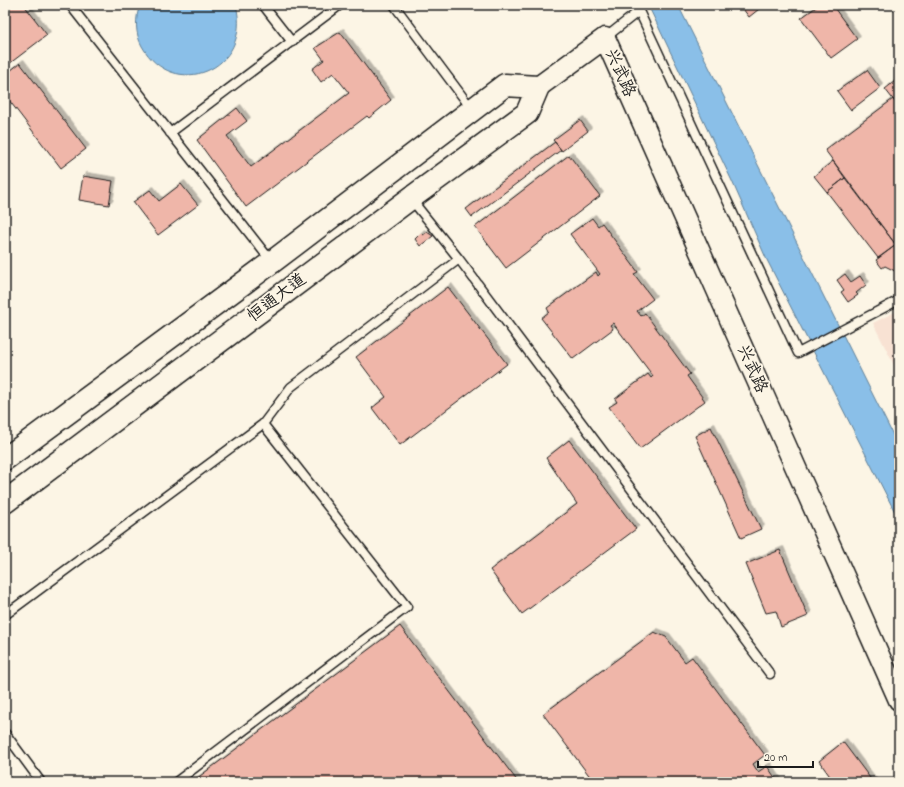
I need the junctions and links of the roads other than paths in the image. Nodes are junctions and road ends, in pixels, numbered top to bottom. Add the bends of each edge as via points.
1 (70, 5) edge
2 (263, 5) edge
3 (340, 5) edge
4 (394, 5) edge
5 (605, 38) junction
6 (292, 42) junction
7 (538, 87) junction
8 (472, 109) junction
9 (170, 133) junction
10 (411, 198) junction
11 (459, 259) junction
12 (272, 262) junction
13 (899, 300) edge
14 (263, 424) junction
15 (5, 459) edge
16 (5, 502) edge
17 (5, 615) edge
18 (770, 674) dead end
19 (899, 700) edge
20 (5, 734) edge
21 (41, 782) edge
22 (176, 782) edge

1 - 9 lane
2 - 6 lane
3 - 6 lane
4 - 8 lane
5 - 7 street, 恒通大道
5 - 13 lane via 639,11 798,353
5 - 19 street, 兴武路
6 - 9 lane
7 - 8 main road, 恒通大道 via 506,85
7 - 10 main road, 恒通大道 via 526,113
8 - 12 main road, 恒通大道
9 - 12 lane
10 - 11 lane
10 - 16 main road, 恒通大道
11 - 14 lane via 291,387
11 - 18 lane
12 - 15 main road, 恒通大道
14 - 17 lane
14 - 22 lane via 407,607
20 - 21 lane

